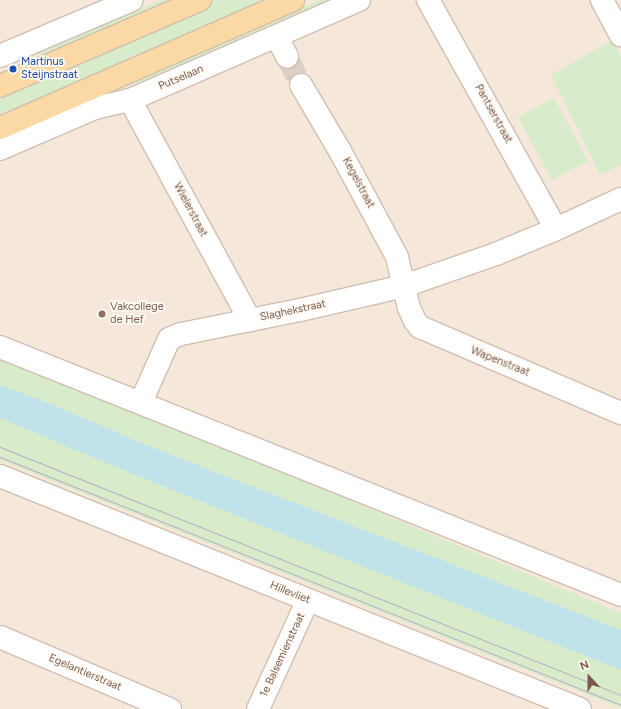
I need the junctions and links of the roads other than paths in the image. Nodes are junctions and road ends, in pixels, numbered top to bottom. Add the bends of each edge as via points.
1 (132, 0) edge
2 (200, 0) edge
3 (294, 0) edge
4 (359, 0) edge
5 (428, 0) edge
6 (602, 0) edge
7 (621, 35) edge
8 (277, 37) junction
9 (0, 56) edge
10 (287, 57) tunnel mouth
11 (301, 85) tunnel mouth
12 (0, 86) edge
13 (130, 100) junction
14 (0, 128) edge
15 (0, 149) edge
16 (621, 199) edge
17 (556, 229) junction
18 (404, 286) junction
19 (250, 320) junction
20 (0, 347) edge
21 (141, 402) junction
22 (621, 413) edge
23 (0, 476) edge
24 (621, 595) edge
25 (308, 600) junction
26 (0, 637) edge
27 (170, 709) edge
28 (258, 709) edge
29 (579, 709) edge

1 - 9 street
2 - 12 main road
3 - 14 main road
4 - 8 street, Putselaan
5 - 17 street, Pantserstraat
6 - 7 street
8 - 10 street
8 - 13 street, Putselaan
11 - 18 street, Kegelstraat via 397,257
13 - 15 street, Putselaan via 95,108
13 - 19 street, Wielerstraat
16 - 17 street, Slaghekstraat
17 - 18 street, Slaghekstraat via 496,254
18 - 19 street, Slaghekstraat
18 - 22 street, Wapenstraat via 413,318 422,329
19 - 21 street, Slaghekstraat via 181,334 169,339
20 - 21 street
21 - 24 street
23 - 25 street, Hillevliet
25 - 28 street, 1e Balsemienstraat
25 - 29 street, Hillevliet
26 - 27 street, Egelantierstraat

